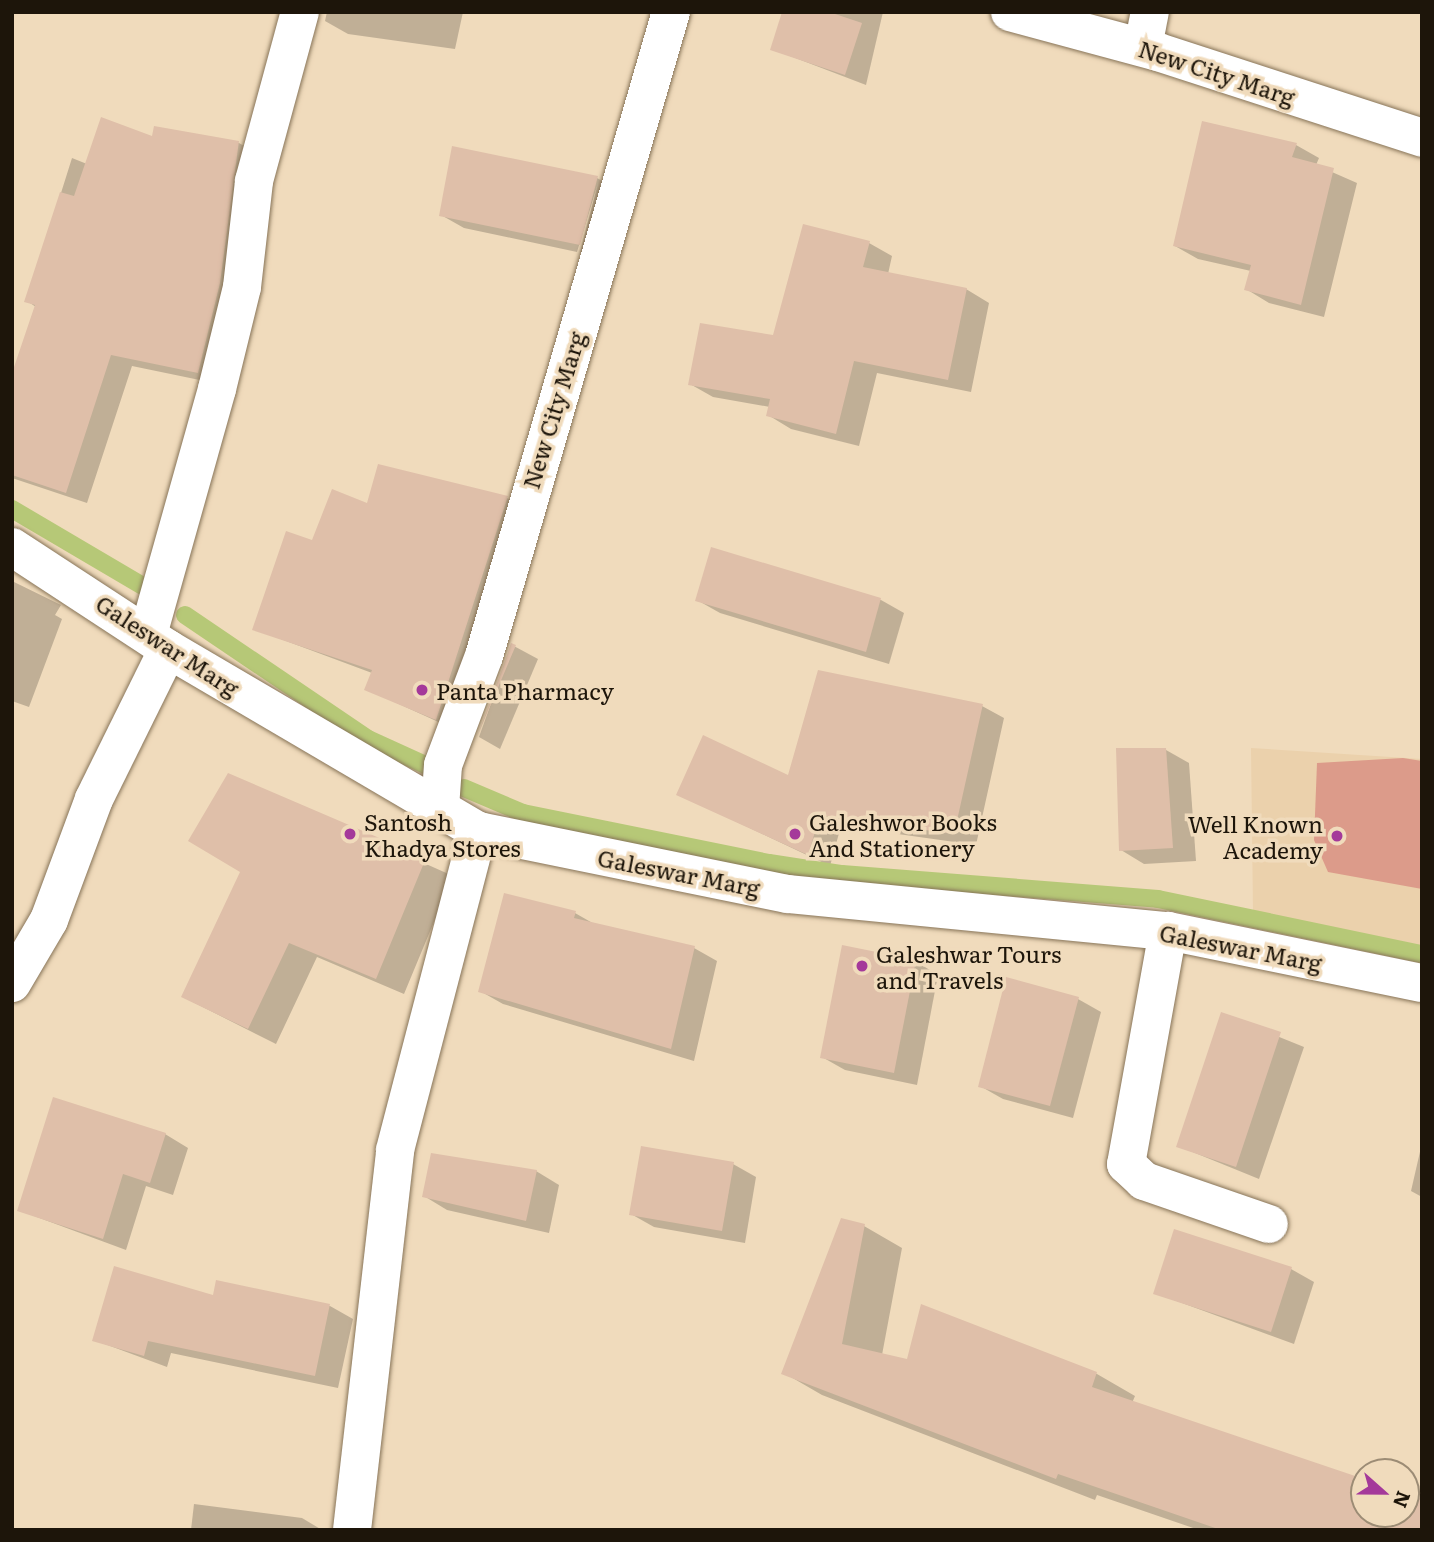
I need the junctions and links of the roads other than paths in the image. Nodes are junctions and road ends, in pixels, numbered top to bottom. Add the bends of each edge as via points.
1 (300, 12) edge
2 (671, 12) edge
3 (1010, 12) edge
4 (1146, 30) edge
5 (1422, 138) edge
6 (12, 547) edge
7 (158, 640) junction
8 (440, 808) junction
9 (478, 831) junction
10 (1168, 931) junction
11 (12, 983) edge
12 (1422, 983) edge
13 (1269, 1224) dead end
14 (352, 1530) edge

1 - 7 street via 254,181 242,287
2 - 8 street, New City Marg via 484,656 443,765
3 - 4 street, New City Marg
4 - 5 street, New City Marg
6 - 7 street, Galeswar Marg
7 - 8 street, Galeswar Marg
7 - 11 street via 49,920
8 - 9 street, Galeswar Marg
9 - 10 street, Galeswar Marg via 788,894
9 - 14 street via 395,1150
10 - 12 street, Galeswar Marg
10 - 13 street via 1126,1164 1144,1181

